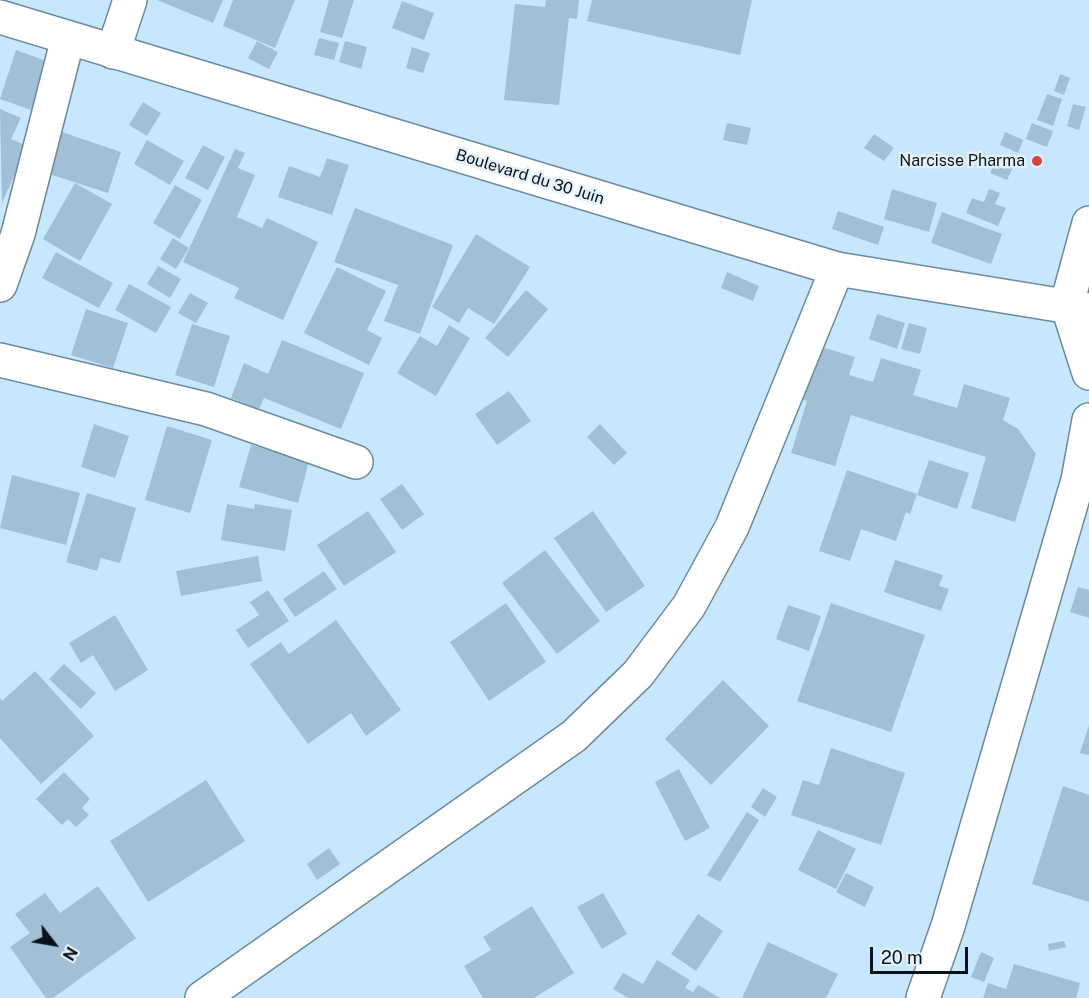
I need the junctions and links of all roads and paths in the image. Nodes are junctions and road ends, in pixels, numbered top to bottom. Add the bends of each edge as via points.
1 (130, 0) edge
2 (0, 17) edge
3 (68, 38) junction
4 (113, 52) junction
5 (1089, 223) edge
6 (837, 269) junction
7 (0, 285) edge
8 (1078, 307) edge
9 (0, 360) edge
10 (1089, 373) edge
11 (1089, 420) edge
12 (356, 462) dead end
13 (202, 998) edge
14 (923, 998) edge

1 - 4 street
2 - 3 street, Boulevard du 30 Juin
3 - 4 street, Boulevard du 30 Juin
3 - 7 street via 18,234
4 - 6 street, Boulevard du 30 Juin
5 - 8 street
6 - 8 street, Boulevard du 30 Juin
6 - 13 street via 732,527 689,606 638,674 574,736
8 - 10 street
9 - 12 street via 206,409
11 - 14 street via 1078,480 948,926

